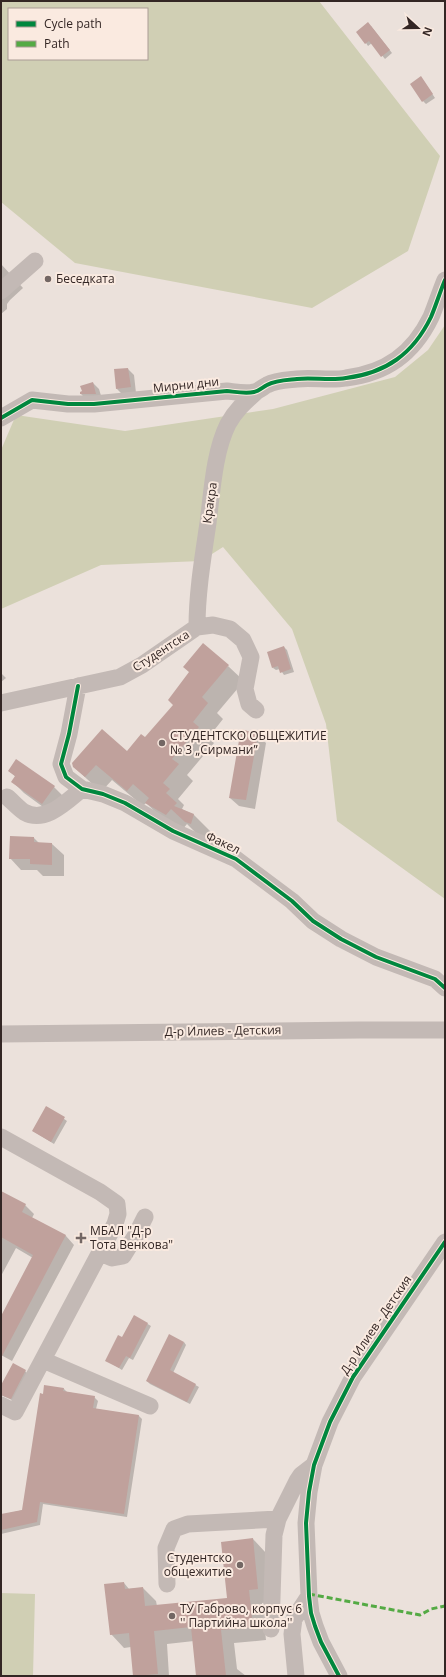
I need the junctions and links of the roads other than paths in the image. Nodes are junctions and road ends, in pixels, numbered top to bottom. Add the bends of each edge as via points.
1 (35, 261) dead end
2 (445, 280) edge
3 (1, 291) edge
4 (256, 392) junction
5 (1, 418) edge
6 (196, 627) junction
7 (78, 686) junction
8 (1, 703) edge
9 (256, 710) dead end
10 (82, 790) junction
11 (7, 796) dead end
12 (445, 988) edge
13 (445, 1030) edge
14 (1, 1034) edge
15 (1, 1136) edge
16 (145, 1217) dead end
17 (445, 1242) edge
18 (100, 1253) junction
19 (43, 1360) junction
20 (1, 1405) edge
21 (150, 1406) dead end
22 (314, 1465) junction
23 (278, 1519) junction
24 (167, 1584) dead end
25 (309, 1596) junction
26 (272, 1629) dead end
27 (296, 1676) edge
28 (339, 1676) edge

1 - 3 street
2 - 4 street, Мирни дни via 424,329 399,359 382,369 346,378 283,381 269,384
4 - 5 street, Мирни дни via 227,391 94,404 32,400
4 - 6 street, Кракра via 236,411 222,441 215,469
6 - 7 street, Студентска via 142,665 120,677
6 - 9 street, Студентска via 213,625 230,629 243,640 250,658 245,689 249,704
7 - 8 street, Студентска
7 - 10 street, Факел via 61,764 66,778
10 - 11 street via 49,814 38,816 24,812
10 - 12 street, Факел via 104,794 125,803 173,831 236,859 313,921 341,939 376,957 435,979
13 - 14 street, Д-р Илиев - Детския
15 - 18 street via 117,1204 115,1224
16 - 18 street via 122,1256 112,1258
17 - 22 street, Д-р Илиев - Детския via 353,1377 330,1422
18 - 19 street
19 - 20 street via 15,1412
19 - 21 street
22 - 23 street via 301,1475
22 - 25 street, Д-р Илиев - Детския via 308,1492 306,1523
23 - 24 street via 188,1524 174,1528 166,1548
23 - 26 street via 274,1535
25 - 27 street via 294,1619 292,1634
25 - 28 street, Д-р Илиев - Детския via 311,1614 321,1642

